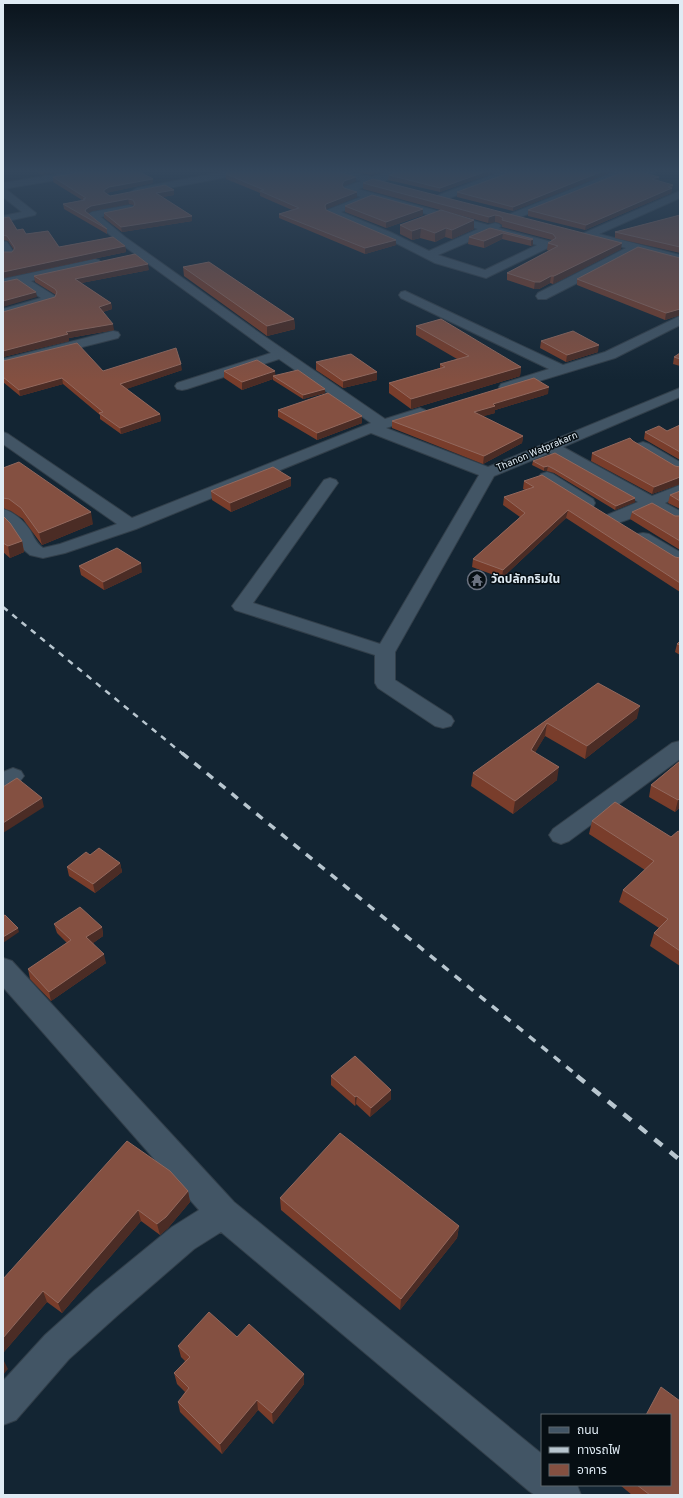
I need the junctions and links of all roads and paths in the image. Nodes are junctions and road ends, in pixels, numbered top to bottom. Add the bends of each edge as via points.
1 (125, 241) edge
2 (400, 241) edge
3 (461, 241) edge
4 (536, 241) edge
5 (610, 241) edge
6 (3, 244) edge
7 (636, 248) junction
8 (674, 248) edge
9 (141, 253) junction
10 (9, 254) edge
11 (661, 254) junction
12 (428, 255) junction
13 (126, 256) edge
14 (680, 259) edge
15 (103, 261) edge
16 (20, 279) junction
17 (3, 283) edge
18 (406, 295) dead end
19 (542, 296) dead end
20 (3, 313) edge
21 (680, 320) edge
22 (113, 335) edge
23 (282, 354) junction
24 (3, 363) edge
25 (562, 370) junction
26 (182, 386) dead end
27 (489, 392) edge
28 (680, 392) edge
29 (437, 408) edge
30 (377, 426) junction
31 (3, 437) edge
32 (638, 444) edge
33 (551, 447) junction
34 (680, 469) edge
35 (488, 473) junction
36 (547, 477) edge
37 (330, 483) dead end
38 (680, 490) edge
39 (650, 503) junction
40 (3, 514) edge
41 (680, 518) edge
42 (613, 520) junction
43 (130, 525) junction
44 (680, 560) edge
45 (385, 652) junction
46 (443, 721) dead end
47 (680, 748) edge
48 (561, 835) dead end
49 (3, 969) edge
50 (223, 1213) junction
51 (3, 1407) edge
52 (541, 1477) edge
53 (551, 1486) edge
54 (562, 1495) edge

1 - 9 street, Thanon Watprakarn
2 - 12 street
3 - 12 street
4 - 12 street via 548,244 486,274
5 - 7 street
6 - 10 street
7 - 11 street
7 - 19 street
8 - 11 street
9 - 13 street
9 - 23 street, Thanon Watprakarn
11 - 14 street
15 - 16 street
16 - 17 street
16 - 20 street via 51,299
18 - 25 street
21 - 25 street via 610,355
22 - 24 street
23 - 26 street
23 - 30 street, Thanon Watprakarn
25 - 27 street
28 - 33 street, Thanon Watprakarn
29 - 30 street
30 - 35 street, Thanon Watprakarn
30 - 43 street
31 - 43 street
32 - 34 street
33 - 35 street, Thanon Watprakarn
33 - 39 street
35 - 45 street
36 - 42 street
37 - 45 street via 242,606
38 - 39 street
39 - 41 street
39 - 42 street
40 - 43 street via 21,530 30,546 43,553
42 - 44 street
45 - 46 street via 385,683
47 - 48 street
49 - 50 street
50 - 51 street via 183,1238 102,1307 57,1347
50 - 52 street
53 - 54 street

